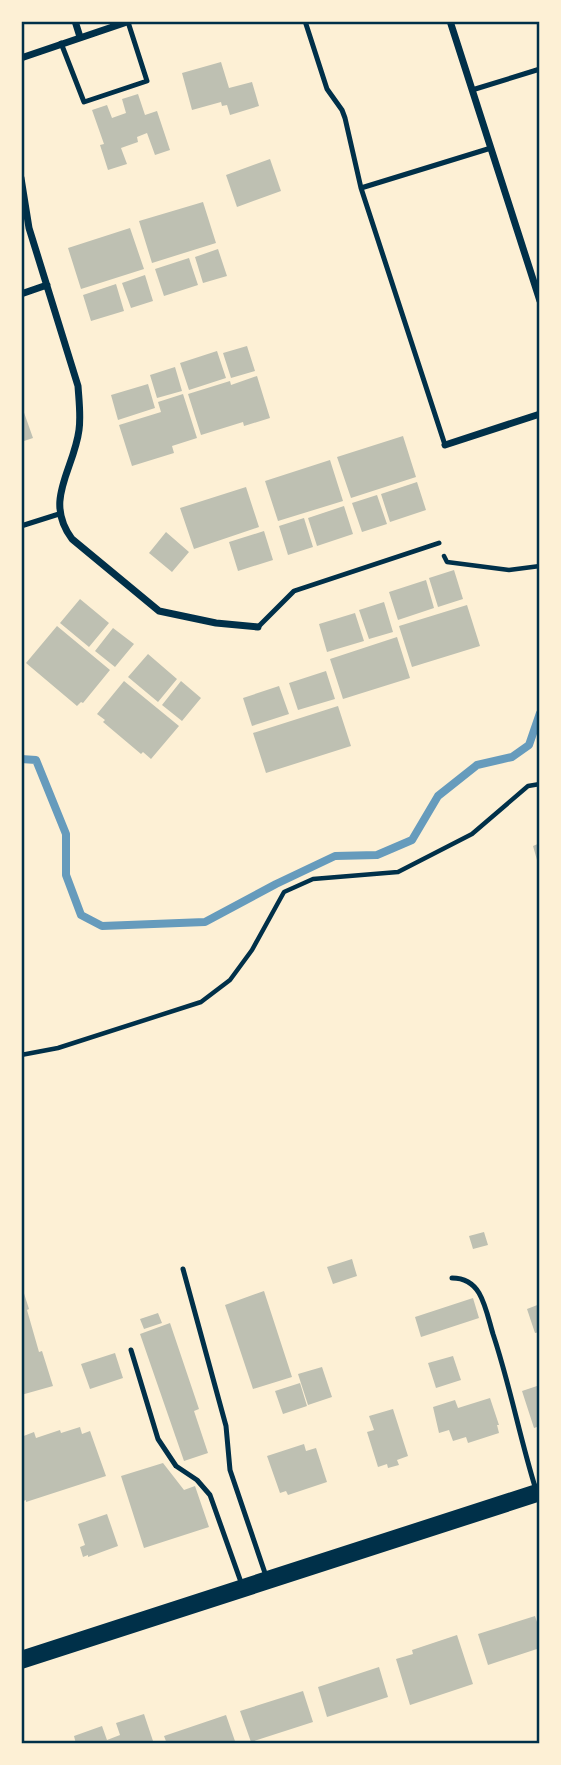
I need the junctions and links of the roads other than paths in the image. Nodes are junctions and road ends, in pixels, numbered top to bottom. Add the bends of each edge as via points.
1 (75, 21) edge
2 (129, 21) edge
3 (305, 21) edge
4 (450, 21) edge
5 (80, 37) junction
6 (61, 43) junction
7 (21, 58) edge
8 (540, 69) edge
9 (472, 90) junction
10 (491, 148) junction
11 (21, 178) edge
12 (361, 188) junction
13 (47, 285) junction
14 (21, 294) edge
15 (540, 301) edge
16 (540, 414) edge
17 (445, 444) joint
18 (59, 514) junction
19 (21, 526) edge
20 (439, 543) road end
21 (258, 627) joint
22 (183, 1269) dead end
23 (452, 1278) dead end
24 (131, 1350) dead end
25 (538, 1493) edge
26 (268, 1580) junction
27 (243, 1588) junction
28 (21, 1660) edge

1 - 5 street
2 - 5 street
2 - 6 lane via 148,81 84,102
3 - 12 lane via 327,89 345,118
4 - 9 street
5 - 6 street
6 - 7 street
8 - 9 lane
9 - 10 street
10 - 12 lane
10 - 15 street
11 - 13 street via 29,228
12 - 17 lane
13 - 14 street
13 - 18 street via 78,386 80,412
16 - 17 street
18 - 19 lane
18 - 21 street via 72,539 159,611
20 - 21 lane via 293,591
22 - 26 lane via 226,1426 230,1470
23 - 25 lane via 467,1281 479,1292
24 - 27 lane via 158,1440 176,1466 210,1494
25 - 26 main road
26 - 27 main road
27 - 28 main road

